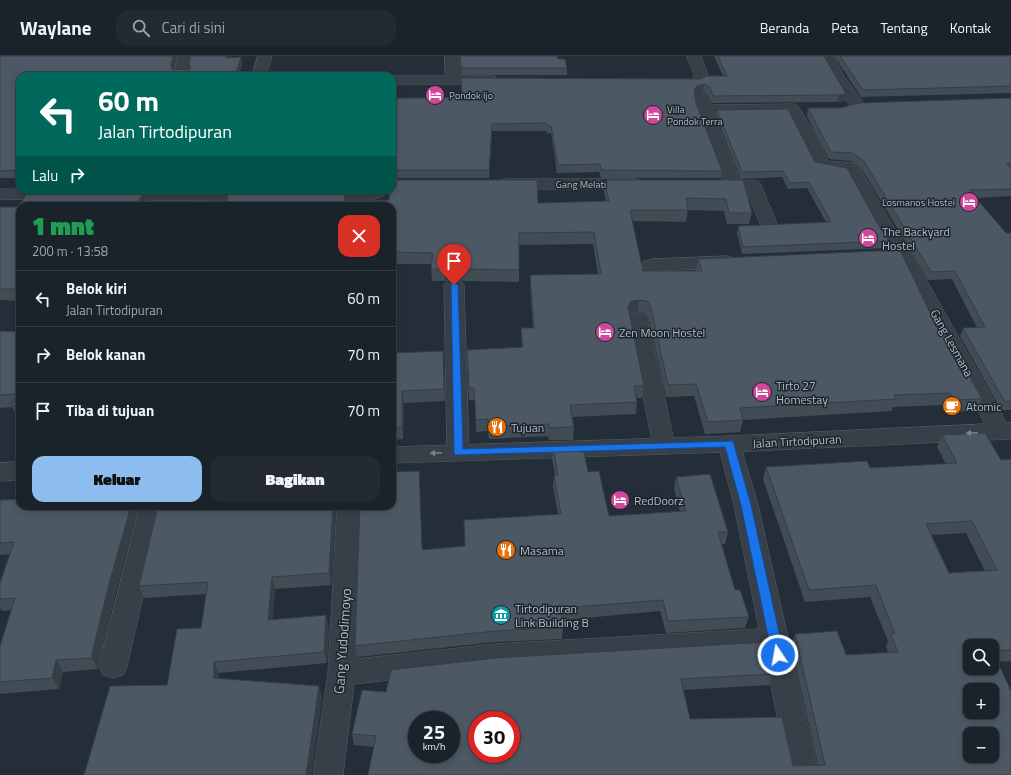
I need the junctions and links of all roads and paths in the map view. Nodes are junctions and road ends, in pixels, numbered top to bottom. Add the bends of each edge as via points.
1 (185, 56) edge
2 (265, 56) edge
3 (452, 56) edge
4 (694, 56) edge
5 (826, 56) edge
6 (181, 72) edge
7 (260, 72) edge
8 (396, 80) edge
9 (451, 80) junction
10 (507, 80) edge
11 (683, 81) edge
12 (699, 81) junction
13 (872, 104) edge
14 (704, 110) junction
15 (495, 184) edge
16 (654, 184) edge
17 (702, 185) edge
18 (734, 185) junction
19 (50, 194) edge
20 (373, 194) edge
21 (69, 195) edge
22 (100, 195) edge
23 (273, 196) edge
24 (210, 197) edge
25 (296, 197) edge
26 (768, 224) edge
27 (903, 254) junction
28 (880, 255) edge
29 (743, 261) edge
30 (651, 265) dead end
31 (454, 285) dead end
32 (638, 319) dead end
33 (1006, 431) edge
34 (729, 444) junction
35 (664, 446) junction
36 (458, 452) junction
37 (396, 455) edge
38 (16, 471) edge
39 (0, 472) edge
40 (151, 510) edge
41 (349, 510) edge
42 (775, 640) junction
43 (112, 666) dead end
44 (342, 673) junction
45 (328, 775) edge
46 (804, 775) edge

1 - 6 street
2 - 7 street
3 - 9 street
4 - 12 street via 701,75
5 - 13 street via 849,106
8 - 9 street
9 - 10 street
11 - 12 street
12 - 14 street
14 - 18 street
14 - 27 street, Gang Lesmana via 800,109 821,164 853,170 884,227
15 - 16 street, Gang Melati
17 - 18 street
18 - 26 street via 752,185
19 - 21 street
20 - 25 street via 358,198
22 - 24 street
23 - 24 street
27 - 28 street
27 - 33 street, Gang Lesmana
29 - 30 street
31 - 36 street
32 - 35 street
33 -> 34 street, Jalan Tirtodipuran
34 - 35 street, Jalan Tirtodipuran
34 - 42 street via 746,505
35 - 36 street, Jalan Tirtodipuran
36 -> 37 street, Jalan Tirtodipuran
38 - 39 street
40 - 43 street
41 - 44 street, Gang Yudodimoyo
42 - 44 street via 503,656
42 - 46 street
44 - 45 street, Gang Yudodimoyo

